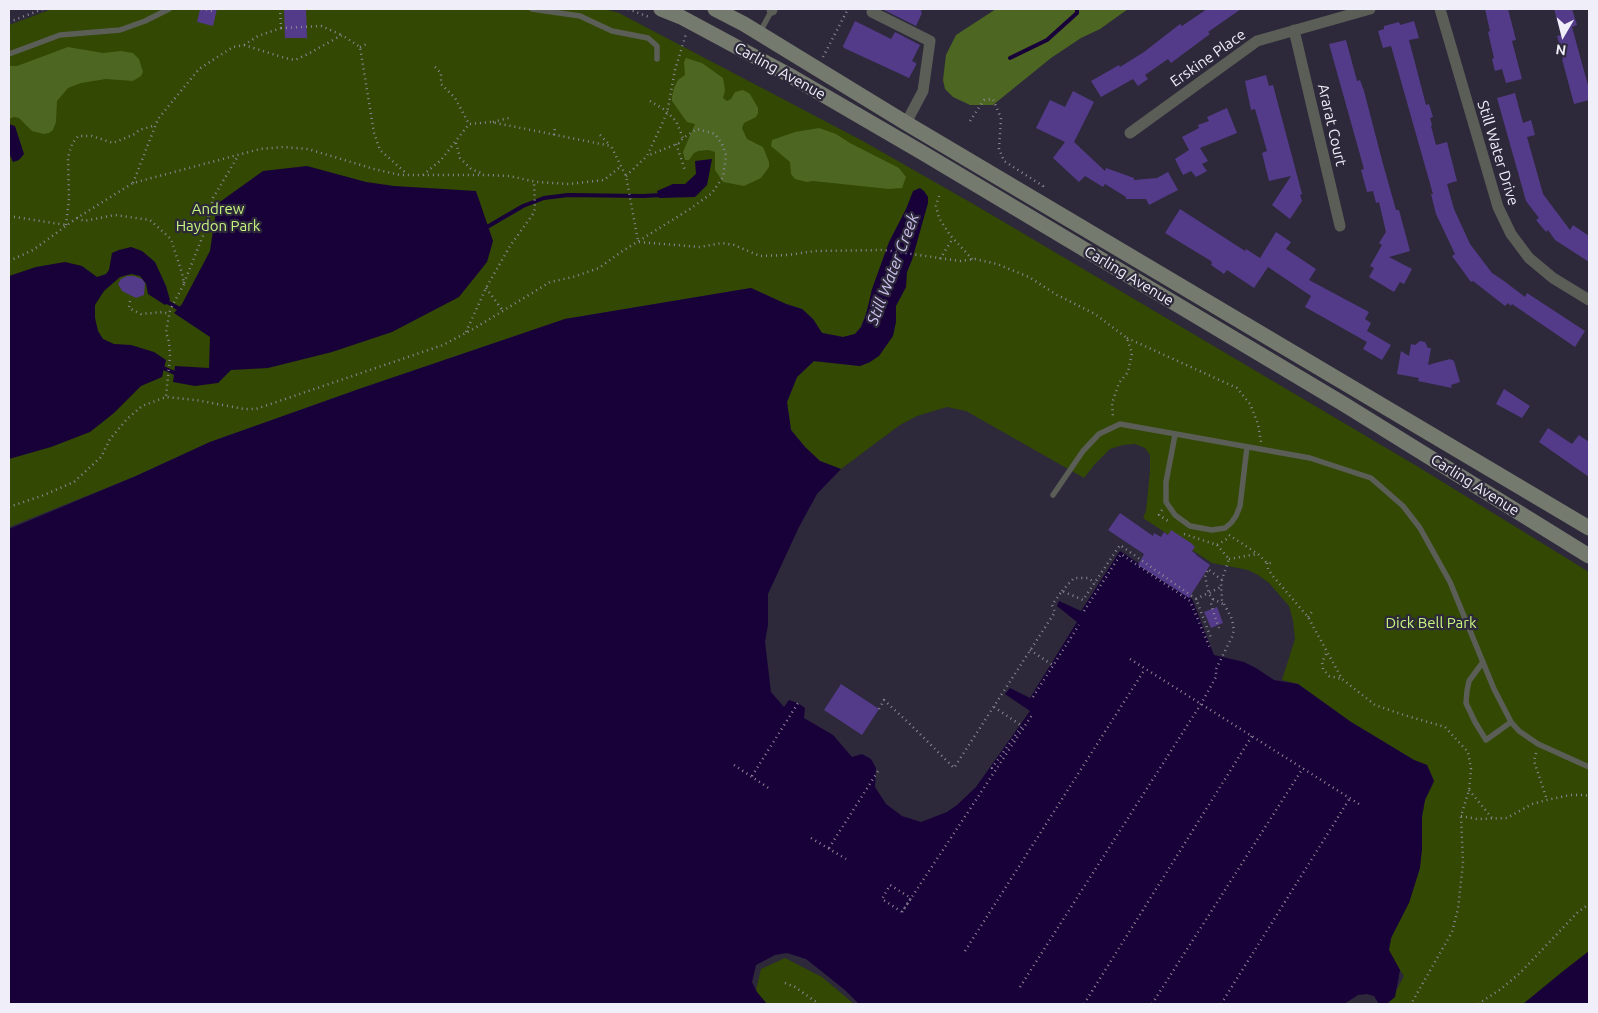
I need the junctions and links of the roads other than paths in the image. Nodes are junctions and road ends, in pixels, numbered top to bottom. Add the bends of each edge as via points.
1 (169, 9) edge
2 (532, 9) edge
3 (661, 9) edge
4 (715, 9) edge
5 (772, 9) edge
6 (1370, 9) edge
7 (1440, 9) edge
8 (872, 12) dead end
9 (1294, 30) junction
10 (759, 34) junction
11 (9, 54) edge
12 (657, 58) dead end
13 (906, 123) junction
14 (1130, 133) dead end
15 (1340, 226) dead end
16 (1589, 300) edge
17 (1175, 435) junction
18 (1247, 447) junction
19 (1053, 495) dead end
20 (1589, 528) edge
21 (1589, 556) edge
22 (1483, 662) junction
23 (1511, 722) junction
24 (1589, 768) edge

1 - 11 lane via 120,30 60,35
2 - 12 lane via 580,16 612,31 648,38 657,46
3 - 21 main road, Carling Avenue via 789,75 923,153 1348,407
4 - 10 main road, Carling Avenue
5 - 10 lane
6 - 9 street, Erskine Place
7 - 16 street, Still Water Drive via 1498,207 1511,234 1529,258 1553,278
8 - 13 street via 930,40 924,91
9 - 14 street, Erskine Place via 1257,41
9 - 15 street, Ararat Court
10 - 13 main road, Carling Avenue
13 - 20 main road, Carling Avenue
17 - 18 lane
17 - 18 lane via 1166,482 1166,502 1175,516 1190,526 1212,530 1225,528 1236,516
17 - 19 lane via 1120,424 1099,434
18 - 22 lane via 1310,458 1371,478 1403,506 1420,528 1450,582
22 - 23 lane
22 - 23 lane via 1469,681 1466,703 1486,740
23 - 24 lane via 1538,744

